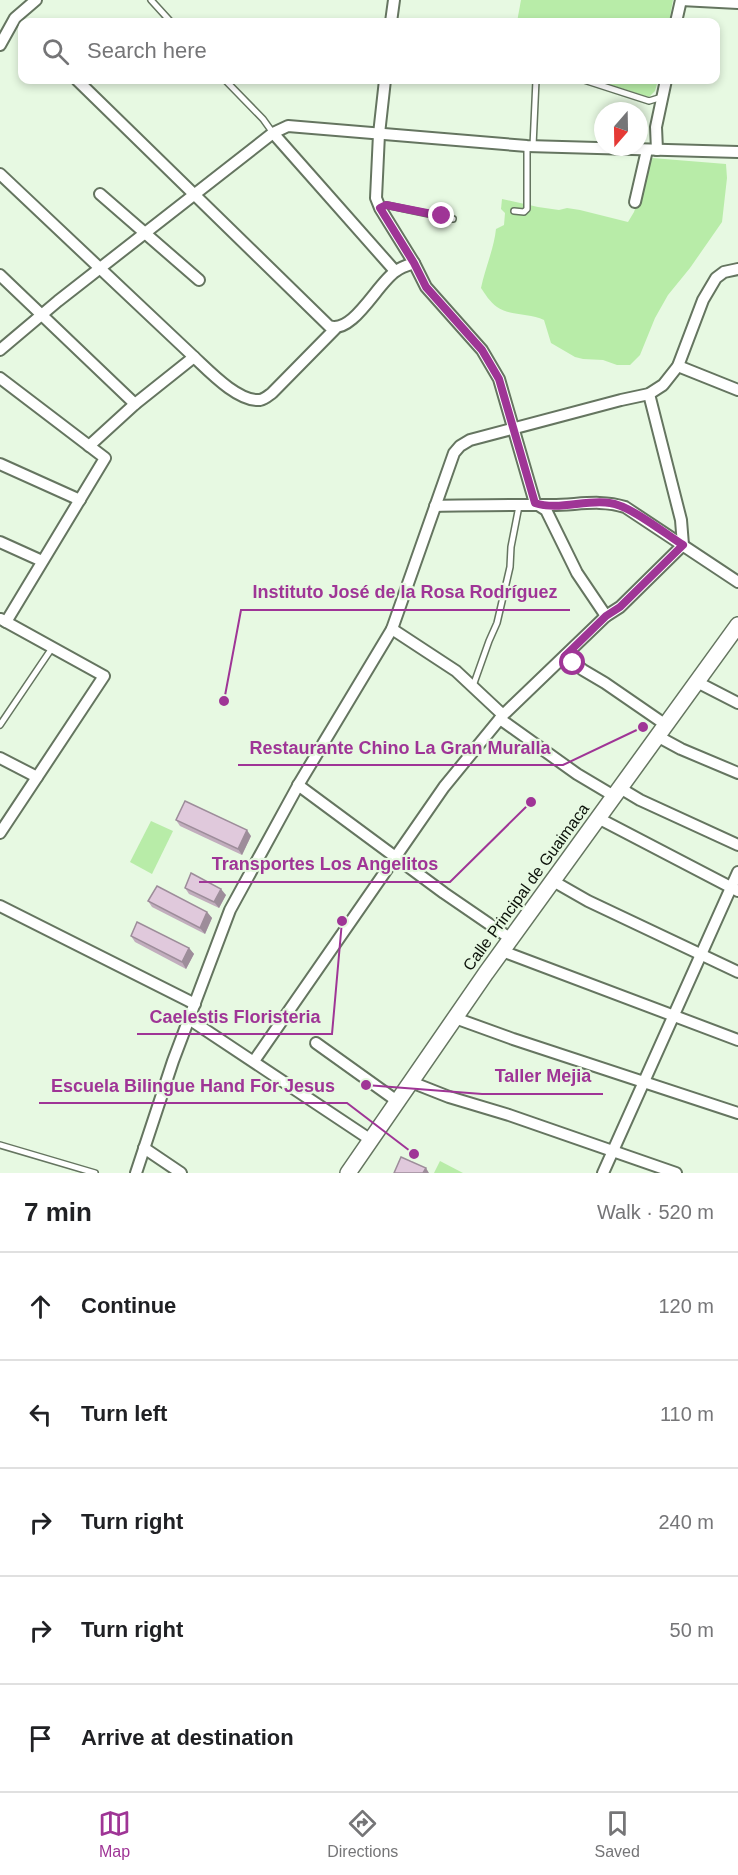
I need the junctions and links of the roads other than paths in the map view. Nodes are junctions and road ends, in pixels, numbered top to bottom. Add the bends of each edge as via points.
1 (36, 0) edge
2 (151, 0) edge
3 (394, 0) edge
4 (681, 0) edge
5 (738, 3) edge
6 (22, 18) edge
7 (167, 18) edge
8 (392, 18) edge
9 (677, 18) edge
10 (18, 23) edge
11 (1, 39) edge
12 (80, 84) edge
13 (229, 84) edge
14 (385, 84) edge
15 (536, 84) edge
16 (596, 84) edge
17 (665, 84) edge
18 (662, 97) junction
19 (273, 133) junction
20 (379, 134) junction
21 (530, 146) junction
22 (652, 150) junction
23 (738, 152) edge
24 (0, 174) edge
25 (100, 194) dead end
26 (194, 195) junction
27 (635, 202) dead end
28 (380, 208) junction
29 (514, 211) dead end
30 (453, 219) dead end
31 (145, 233) junction
32 (414, 263) junction
33 (99, 269) junction
34 (738, 269) edge
35 (395, 271) junction
36 (0, 275) edge
37 (199, 280) dead end
38 (41, 315) junction
39 (335, 329) junction
40 (0, 350) edge
41 (194, 357) junction
42 (678, 366) junction
43 (0, 378) edge
44 (738, 390) edge
45 (649, 394) junction
46 (135, 404) junction
47 (513, 429) junction
48 (89, 446) junction
49 (0, 464) edge
50 (80, 500) junction
51 (519, 505) junction
52 (537, 505) junction
53 (435, 506) junction
54 (0, 542) edge
55 (683, 545) junction
56 (42, 561) junction
57 (738, 582) edge
58 (606, 616) junction
59 (2, 624) edge
60 (737, 627) edge
61 (392, 629) junction
62 (52, 648) junction
63 (565, 656) junction
64 (697, 682) junction
65 (473, 686) junction
66 (738, 703) edge
67 (501, 717) junction
68 (0, 725) edge
69 (662, 730) junction
70 (0, 758) edge
71 (738, 773) edge
72 (37, 777) junction
73 (298, 785) junction
74 (617, 792) junction
75 (598, 818) junction
76 (0, 833) edge
77 (738, 844) edge
78 (395, 857) junction
79 (738, 872) edge
80 (553, 881) junction
81 (734, 890) edge
82 (0, 906) edge
83 (506, 945) junction
84 (701, 955) junction
85 (738, 972) edge
86 (195, 1004) junction
87 (674, 1015) junction
88 (455, 1018) junction
89 (189, 1019) junction
90 (738, 1040) edge
91 (316, 1042) dead end
92 (254, 1061) junction
93 (411, 1082) junction
94 (644, 1082) junction
95 (397, 1101) junction
96 (738, 1113) edge
97 (371, 1140) junction
98 (0, 1145) edge
99 (144, 1148) junction
100 (612, 1151) junction
101 (95, 1173) edge
102 (136, 1173) edge
103 (181, 1173) edge
104 (348, 1173) edge
105 (603, 1173) edge
106 (676, 1173) edge

1 - 6 street
2 - 7 lane
3 - 8 street
4 - 5 street
4 - 9 street
10 - 11 street
12 - 26 street
13 - 19 lane
14 - 20 street
15 - 21 lane
16 - 18 lane via 649,101
17 - 18 street
18 - 22 street
19 - 20 street via 292,126
19 - 26 street
19 - 35 street
20 - 21 street
20 - 28 street via 375,190
21 - 22 street
21 - 29 lane via 526,209
22 - 23 street
22 - 27 street
24 - 33 street
25 - 31 street
26 - 31 street
26 - 39 street
28 - 30 lane via 386,205
28 - 32 street
31 - 33 street
31 - 37 street
32 - 35 street
32 - 47 street via 426,287 494,368
33 - 38 street
33 - 41 street
34 - 42 street via 716,278 703,300
35 - 39 street via 368,303
36 - 38 street
38 - 40 street
38 - 46 street
39 - 41 street via 261,400 229,388
41 - 46 street
42 - 44 street
42 - 45 street via 663,385
43 - 48 street
45 - 47 street
45 - 55 street via 681,520
46 - 48 street
47 - 52 street
47 - 53 street via 460,446
48 - 50 street via 105,458
49 - 50 street
50 - 56 street
51 - 52 street
51 - 53 street
51 - 65 lane via 497,623
52 - 55 street via 612,503 625,507
52 - 58 street via 546,510 577,573
53 - 61 street
54 - 56 street
55 - 57 street
55 - 58 street
56 - 59 street
58 - 63 street
59 - 62 street
60 - 64 main road, Calle Principal de Guaimaca
61 - 65 street
61 - 73 street
62 - 68 lane
62 - 72 street via 104,676
63 - 67 street
63 - 69 street
64 - 66 street
64 - 69 main road, Calle Principal de Guaimaca
65 - 67 street
67 - 74 street via 578,774
67 - 78 street via 444,787
69 - 71 street via 681,749
69 - 74 main road, Calle Principal de Guaimaca
70 - 72 street
72 - 76 street
73 - 78 street
73 - 86 street via 230,910
74 - 75 main road, Calle Principal de Guaimaca
74 - 77 street
75 - 80 main road, Calle Principal de Guaimaca
75 - 81 street
78 - 83 street
78 - 92 street
79 - 81 street
80 - 83 main road, Calle Principal de Guaimaca
80 - 84 street
81 - 84 street
82 - 86 street
83 - 87 street
83 - 88 main road, Calle Principal de Guaimaca
84 - 85 street
84 - 87 street
86 - 89 street
87 - 90 street
87 - 94 street
88 - 93 main road, Calle Principal de Guaimaca
88 - 94 street
89 - 92 street
89 - 99 street
91 - 95 street
92 - 97 street
93 - 95 main road, Calle Principal de Guaimaca
93 - 100 street
94 - 96 street
94 - 100 street
95 - 97 main road, Calle Principal de Guaimaca
97 - 104 main road, Calle Principal de Guaimaca
98 - 101 lane
99 - 102 street
99 - 103 street
100 - 105 street
100 - 106 street

